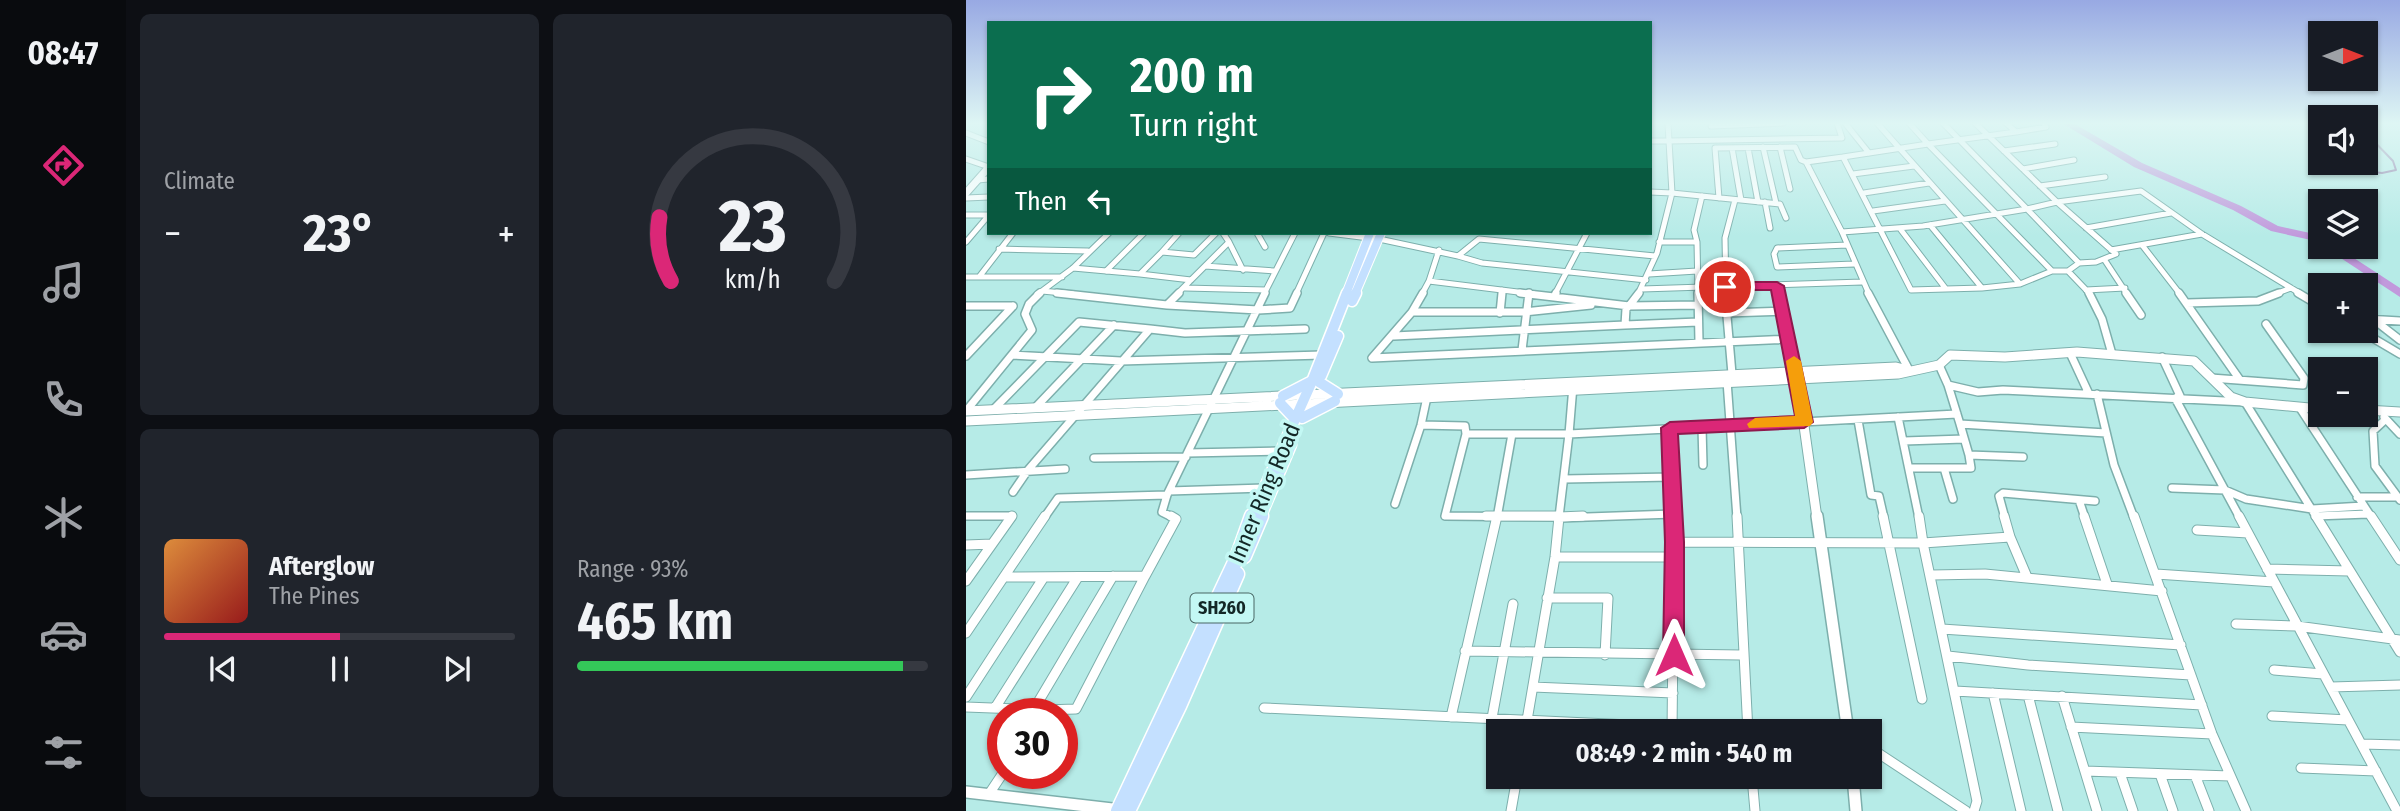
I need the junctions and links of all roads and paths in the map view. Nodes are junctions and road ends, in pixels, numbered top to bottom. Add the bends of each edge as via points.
1 (1670, 161) edge
2 (1716, 161) edge
3 (1733, 161) edge
4 (1751, 161) edge
5 (1766, 161) edge
6 (1783, 161) edge
7 (1814, 161) edge
8 (1845, 161) edge
9 (1910, 161) edge
10 (1944, 161) edge
11 (1981, 161) edge
12 (2014, 161) edge
13 (2069, 161) edge
14 (1805, 162) joint
15 (1914, 166) junction
16 (987, 169) edge
17 (2023, 169) junction
18 (1853, 174) junction
19 (2105, 177) dead end
20 (972, 183) edge
21 (1929, 183) junction
22 (2040, 186) junction
23 (1790, 189) dead end
24 (1652, 192) edge
25 (1672, 193) junction
26 (1864, 193) junction
27 (966, 196) edge
28 (1702, 196) junction
29 (987, 197) edge
30 (1719, 198) junction
31 (1738, 200) junction
32 (1945, 201) junction
33 (1762, 202) junction
34 (2057, 202) junction
35 (1776, 203) junction
36 (2027, 209) junction
37 (1873, 211) junction
38 (2171, 213) junction
39 (1995, 214) junction
40 (966, 215) edge
41 (987, 215) edge
42 (987, 217) edge
43 (1786, 218) dead end
44 (1962, 220) junction
45 (1930, 225) junction
46 (1770, 228) dead end
47 (2086, 228) junction
48 (1882, 230) junction
49 (1901, 230) junction
50 (1842, 232) junction
51 (1652, 233) edge
52 (1661, 234) junction
53 (2202, 234) junction
54 (1011, 235) edge
55 (1107, 235) edge
56 (1142, 235) edge
57 (1177, 235) edge
58 (1214, 235) edge
59 (1224, 235) edge
60 (1258, 235) edge
61 (1294, 235) edge
62 (1326, 235) edge
63 (1372, 235) edge
64 (1586, 235) edge
65 (966, 242) edge
66 (1229, 242) junction
67 (1659, 242) junction
68 (1697, 242) junction
69 (1847, 245) junction
70 (2141, 245) junction
71 (1265, 247) dead end
72 (1580, 248) junction
73 (999, 249) junction
74 (1439, 250) junction
75 (2111, 250) junction
76 (1088, 251) junction
77 (1161, 252) junction
78 (1194, 255) junction
79 (1458, 256) junction
80 (1655, 256) junction
81 (1214, 257) junction
82 (2104, 259) junction
83 (2079, 263) junction
84 (1854, 264) junction
85 (1205, 267) junction
86 (1073, 268) junction
87 (1243, 270) junction
88 (1568, 270) junction
89 (1106, 271) junction
90 (1274, 271) junction
91 (1697, 271) junction
92 (2052, 271) junction
93 (2068, 271) junction
94 (1140, 274) junction
95 (966, 277) edge
96 (979, 277) junction
97 (1062, 277) junction
98 (1647, 277) junction
99 (1191, 280) junction
100 (1429, 281) junction
101 (1862, 282) junction
102 (2020, 284) junction
103 (1777, 286) junction
104 (1725, 287) junction
105 (1185, 288) junction
106 (1698, 288) junction
107 (1983, 288) junction
108 (2125, 288) junction
109 (2291, 288) junction
110 (1642, 289) junction
111 (1946, 289) junction
112 (1266, 290) junction
113 (1502, 290) junction
114 (2086, 290) junction
115 (1042, 291) junction
116 (1529, 293) junction
117 (1554, 297) junction
118 (2308, 299) edge
119 (1598, 303) junction
120 (2187, 303) junction
121 (1167, 305) junction
122 (1698, 305) junction
123 (966, 306) edge
124 (1629, 306) junction
125 (1258, 310) junction
126 (1784, 311) junction
127 (1412, 312) junction
128 (1527, 312) junction
129 (1500, 313) junction
130 (1727, 313) junction
131 (2141, 315) dead end
132 (2378, 320) edge
133 (2400, 321) edge
134 (1698, 322) junction
135 (2266, 324) dead end
136 (1114, 325) junction
137 (1625, 325) junction
138 (2378, 325) edge
139 (1150, 329) junction
140 (1305, 329) dead end
141 (1249, 330) junction
142 (1524, 330) junction
143 (1394, 336) junction
144 (1789, 339) junction
145 (2400, 340) edge
146 (1728, 341) junction
147 (2378, 341) edge
148 (1699, 342) junction
149 (1522, 349) junction
150 (2070, 353) junction
151 (2112, 354) junction
152 (2400, 354) edge
153 (1012, 355) junction
154 (1322, 355) junction
155 (966, 356) edge
156 (2162, 356) junction
157 (1045, 357) junction
158 (1084, 358) junction
159 (1234, 359) junction
160 (1121, 361) junction
161 (1939, 365) junction
162 (1909, 370) junction
163 (1796, 376) junction
164 (1730, 378) junction
165 (2210, 378) junction
166 (2240, 380) junction
167 (1316, 382) junction
168 (1574, 385) junction
169 (1948, 386) junction
170 (2093, 394) junction
171 (1336, 397) junction
172 (1427, 397) junction
173 (1308, 398) junction
174 (2178, 398) junction
175 (1281, 400) junction
176 (2245, 402) junction
177 (1209, 403) junction
178 (1082, 406) junction
179 (1034, 408) junction
180 (2300, 408) junction
181 (2308, 408) edge
182 (993, 410) junction
183 (2379, 410) joint
184 (966, 411) edge
185 (2400, 412) edge
186 (1957, 414) junction
187 (1074, 415) junction
188 (1898, 417) junction
189 (1299, 419) junction
190 (2386, 419) junction
191 (1858, 420) junction
192 (966, 421) edge
193 (1804, 422) junction
194 (1960, 424) junction
195 (1421, 425) junction
196 (1732, 425) junction
197 (1702, 427) junction
198 (1670, 428) junction
199 (2106, 433) junction
200 (1466, 434) junction
201 (1512, 434) junction
202 (2400, 434) edge
203 (1569, 435) junction
204 (1964, 439) junction
205 (1903, 441) junction
206 (1281, 451) junction
207 (1187, 455) junction
208 (1969, 455) junction
209 (2023, 457) dead end
210 (1094, 458) dead end
211 (1703, 465) dead end
212 (1909, 468) junction
213 (1944, 468) junction
214 (1028, 470) junction
215 (1065, 470) dead end
216 (966, 475) edge
217 (1672, 477) junction
218 (1564, 479) junction
219 (1264, 488) junction
220 (2172, 488) dead end
221 (2225, 490) junction
222 (1013, 492) dead end
223 (1168, 493) junction
224 (2357, 497) junction
225 (1953, 499) dead end
226 (2079, 499) junction
227 (2399, 499) edge
228 (2095, 501) dead end
229 (1395, 504) dead end
230 (2366, 510) junction
231 (2313, 512) junction
232 (1673, 514) junction
233 (966, 516) edge
234 (1497, 516) junction
235 (1559, 517) junction
236 (2197, 530) dead end
237 (2248, 533) junction
238 (2010, 537) junction
239 (1674, 542) junction
240 (1738, 542) junction
241 (1822, 542) junction
242 (1889, 542) junction
243 (1923, 543) junction
244 (992, 544) junction
245 (966, 545) edge
246 (1555, 556) junction
247 (1674, 557) junction
248 (2400, 560) edge
249 (2267, 569) junction
250 (2349, 570) junction
251 (2156, 574) junction
252 (1932, 575) junction
253 (1113, 576) junction
254 (1145, 576) junction
255 (1004, 577) junction
256 (1044, 577) junction
257 (1078, 577) junction
258 (2027, 577) junction
259 (966, 581) edge
260 (2274, 582) junction
261 (2107, 584) junction
262 (2162, 591) junction
263 (1547, 598) junction
264 (1513, 604) dead end
265 (2236, 624) dead end
266 (2297, 626) junction
267 (1942, 629) junction
268 (967, 632) edge
269 (2396, 639) edge
270 (2181, 645) junction
271 (1465, 651) junction
272 (1504, 651) junction
273 (1539, 652) junction
274 (2400, 652) edge
275 (1605, 655) junction
276 (1674, 655) junction
277 (1741, 655) junction
278 (1948, 656) junction
279 (2274, 670) dead end
280 (2323, 674) junction
281 (2191, 676) junction
282 (2400, 685) edge
283 (1533, 687) junction
284 (2330, 687) junction
285 (1955, 691) junction
286 (1993, 693) junction
287 (1673, 694) junction
288 (2028, 695) junction
289 (2062, 696) junction
290 (966, 697) edge
291 (1001, 698) edge
292 (1047, 698) edge
293 (1922, 699) dead end
294 (1078, 705) edge
295 (2202, 705) junction
296 (966, 707) edge
297 (987, 708) edge
298 (1264, 708) dead end
299 (2272, 716) dead end
300 (1451, 717) junction
301 (1492, 718) junction
302 (1510, 719) edge
303 (1527, 719) edge
304 (1672, 719) edge
305 (1747, 719) edge
306 (1846, 719) edge
307 (2348, 720) junction
308 (2071, 727) junction
309 (2212, 734) junction
310 (2361, 744) junction
311 (2400, 745) edge
312 (1882, 756) edge
313 (2301, 768) dead end
314 (2085, 771) junction
315 (2375, 771) junction
316 (2120, 773) junction
317 (2160, 774) junction
318 (2195, 775) junction
319 (2230, 776) junction
320 (992, 789) edge
321 (1515, 789) edge
322 (1753, 789) edge
323 (1854, 789) edge
324 (966, 792) edge
325 (989, 794) junction
326 (1123, 811) edge
327 (1511, 811) edge
328 (1755, 811) edge
329 (1856, 811) edge
330 (1966, 811) edge
331 (1975, 811) edge
332 (2021, 811) edge
333 (2058, 811) edge
334 (2096, 811) edge
335 (2133, 811) edge
336 (2174, 811) edge
337 (2209, 811) edge
338 (2246, 811) edge
339 (2398, 811) edge

1 - 25 street
2 - 30 street
3 - 31 street
4 - 33 street
5 - 35 street
6 - 23 street
7 - 14 street
8 - 18 street
9 - 15 street
10 - 39 street
11 - 36 street
12 - 17 street
13 - 17 street
14 - 50 street
15 - 18 street
15 - 21 street
16 - 20 street
17 - 22 street
18 - 26 street
19 - 22 street
20 - 27 street
21 - 26 street
21 - 32 street
22 - 34 street
24 - 25 street
25 - 28 street
25 - 52 street
26 - 37 street
27 - 29 street
28 - 30 street
28 - 68 street via 1694,230
30 - 31 street
31 - 33 street
31 - 104 street via 1725,238
32 - 37 street
32 - 44 street
33 - 35 street
33 - 46 street
34 - 36 street
34 - 38 street via 2141,191
34 - 47 street
35 - 43 street
36 - 39 street
36 - 83 street
37 - 48 street
38 - 47 street
38 - 53 street
39 - 44 street
39 - 92 street
40 - 41 street
42 - 65 street
44 - 45 street
44 - 102 street
45 - 49 street
45 - 107 street
47 - 75 street
48 - 49 street
48 - 50 street
48 - 111 street via 1911,290
49 - 111 street
50 - 69 street
51 - 52 street
52 - 67 street
53 - 70 street
53 - 109 street
54 - 73 street
55 - 76 street
56 - 89 street
57 - 77 street
58 - 78 street
59 - 66 street
60 - 71 street
61 - 90 street
62 - 125 street via 1290,308
63 - 74 street
63 - 154 highway, Inner Ring Road / SH260
63 - 167 highway, Inner Ring Road / SH260
64 - 72 street
66 - 81 street
66 - 87 street
67 - 68 street
67 - 80 street
68 - 91 street
69 - 84 street
69 - 84 street via 1777,248 1774,254 1777,267
70 - 75 street
70 - 120 street
72 - 79 street via 1479,239
72 - 80 street
72 - 88 street
73 - 76 street
73 - 96 street
74 - 79 street
74 - 100 street
75 - 82 street via 2116,254
76 - 86 street
77 - 78 street
77 - 94 street
78 - 81 street
79 - 88 street via 1482,263
80 - 98 street
81 - 85 street
82 - 83 street
82 - 108 street
83 - 93 street
84 - 101 street
85 - 87 street
85 - 99 street
86 - 89 street
86 - 97 street
87 - 90 street
88 - 98 street
88 - 117 street
89 - 94 street
90 - 112 street
91 - 98 street
91 - 106 street
92 - 93 street
92 - 102 street
93 - 114 street
94 - 99 street
95 - 96 street
96 - 97 street
97 - 115 street
98 - 110 street
99 - 105 street
100 - 113 street
100 - 127 street
101 - 103 street
101 - 162 street
102 - 107 street
103 - 104 street
103 - 126 street
104 - 106 street
104 - 130 street
105 - 112 street
105 - 121 street
106 - 110 street
106 - 122 street
107 - 111 street
108 - 114 street
108 - 131 street
109 - 118 street
109 - 120 street via 2258,300
110 - 124 street
112 - 125 street
113 - 116 street
113 - 129 street
114 - 151 street
115 - 121 street
115 - 153 street via 1024,314 1032,330
116 - 117 street
116 - 128 street
117 - 119 street
119 - 124 street
119 - 128 street
120 - 166 street
121 - 125 street
122 - 124 street
122 - 134 street
123 - 155 street via 1013,306
124 - 137 street
125 - 141 street
126 - 130 street
126 - 144 street
127 - 129 street
127 - 143 street
128 - 129 street
128 - 142 street
130 - 146 street
132 - 133 street
134 - 137 street
134 - 148 street
135 - 166 street via 2304,379 2303,385
136 - 139 street
136 - 157 street via 1079,322
136 - 158 street
137 - 142 street
138 - 145 street
139 - 141 street via 1185,333
139 - 160 street
140 - 141 street
141 - 159 street
142 - 143 street
142 - 149 street
143 - 149 street via 1373,358
144 - 146 street
144 - 163 street
146 - 148 street
146 - 164 street
147 - 152 street
148 - 149 street
150 - 151 street
150 - 161 street via 1950,355
150 - 170 street
151 - 156 street
153 - 157 street
153 - 184 street
154 - 159 street
154 - 167 highway, Inner Ring Road / SH260
156 - 165 street via 2194,361
156 - 174 street
157 - 158 street
157 - 182 street
158 - 160 street
158 - 179 street
159 - 160 street
159 - 177 street
160 - 178 street
161 - 162 street
161 - 169 street
162 - 163 street
163 - 164 street
163 - 193 street
164 - 168 street
164 - 196 street
165 - 166 street
165 - 176 street via 2231,397
167 - 171 highway
167 - 173 highway, Inner Ring Road / SH260
167 - 175 highway
168 - 171 street
168 - 172 street
168 - 203 street
169 - 170 street via 1978,392
169 - 186 street
170 - 174 street
170 - 199 street
171 - 172 street
171 - 173 street
171 - 189 highway
172 - 195 street
173 - 175 street
173 - 189 highway, Inner Ring Road / SH260
174 - 176 street
174 - 221 street
175 - 177 street
175 - 189 highway
176 - 180 street
176 - 231 street
177 - 178 street
177 - 187 street
177 - 207 street
178 - 179 street
178 - 187 street
179 - 182 street
180 - 181 street
180 - 224 street
182 - 184 street
183 - 185 street
183 - 190 street
186 - 188 street
186 - 194 street
187 - 192 street
187 - 214 street
188 - 191 street
188 - 205 street
189 - 206 highway, Inner Ring Road
189 - 326 highway, Inner Ring Road / SH260 via 1184,695
190 - 202 street
190 - 227 street via 2373,431 2375,466
191 - 193 street
191 - 242 street via 1871,495 1879,496
193 - 196 street
193 - 241 street
194 - 199 street
194 - 204 street
195 - 200 street via 1465,426
195 - 229 street
196 - 197 street
196 - 240 street
197 - 198 street
197 - 211 street
198 - 203 street
198 - 217 street
199 - 251 street
200 - 201 street
200 - 234 street via 1445,516
201 - 203 street
201 - 234 street
203 - 218 street
204 - 205 street
204 - 208 street
205 - 212 street
206 - 207 street
206 - 219 highway, Inner Ring Road
207 - 210 street
207 - 223 street
208 - 209 street
208 - 213 street via 1971,468
212 - 213 street
212 - 243 street
213 - 225 street
214 - 215 street
214 - 216 street
214 - 222 street
217 - 218 street
217 - 232 street
218 - 235 street
219 - 223 street
219 - 326 highway, Inner Ring Road
220 - 221 street
221 - 231 street via 2246,499
221 - 237 street
223 - 254 street via 1162,512 1176,519
223 - 255 street via 1058,498
224 - 227 street
224 - 230 street
226 - 228 street
226 - 238 street via 1999,496
226 - 261 street
230 - 231 street
230 - 248 street
231 - 250 street
232 - 235 street
232 - 239 street
233 - 244 street via 1012,516
234 - 235 street
234 - 271 street
235 - 246 street
236 - 237 street
237 - 249 street
238 - 243 street
238 - 258 street
239 - 240 street
239 - 247 street
240 - 241 street
240 - 277 street
241 - 242 street
241 - 306 street
242 - 243 street
242 - 293 street
243 - 252 street
244 - 245 street
244 - 259 street
246 - 247 street
246 - 263 street
247 - 276 street
249 - 250 street
249 - 260 street
250 - 269 street
251 - 260 street
251 - 262 street
252 - 258 street
252 - 267 street
253 - 254 street
253 - 257 street
253 - 292 street
254 - 294 street
255 - 256 street
255 - 268 street
256 - 257 street
256 - 290 street
257 - 291 street
258 - 261 street
260 - 266 street
261 - 262 street
262 - 270 street
263 - 273 street
263 - 275 street via 1608,598
264 - 272 street
265 - 266 street
266 - 269 street
266 - 280 street
267 - 270 street
267 - 278 street
269 - 274 street
270 - 281 street
271 - 272 street
271 - 300 street
272 - 273 street
272 - 301 street
273 - 275 street
273 - 283 street
275 - 276 street
276 - 277 street
276 - 287 street
277 - 305 street
278 - 281 street
278 - 285 street
279 - 280 street
280 - 284 street
281 - 295 street
282 - 284 street
283 - 287 street
283 - 303 street
284 - 307 street
285 - 286 street
285 - 331 street via 1977,801
286 - 288 street
286 - 332 street
287 - 304 street
288 - 289 street
288 - 333 street
289 - 295 street
289 - 308 street
295 - 309 street
296 - 297 street
298 - 300 street
299 - 307 street
300 - 301 street
301 - 302 street
307 - 310 street
308 - 309 street
308 - 314 street
309 - 319 street
310 - 311 street
310 - 315 street
312 - 330 street
313 - 315 street
314 - 316 street
314 - 334 street
315 - 339 street
316 - 317 street
316 - 335 street
317 - 318 street
317 - 336 street
318 - 319 street
318 - 337 street
319 - 338 street
320 - 325 street
321 - 327 street
322 - 328 street
323 - 329 street
324 - 325 street
325 - 326 street

